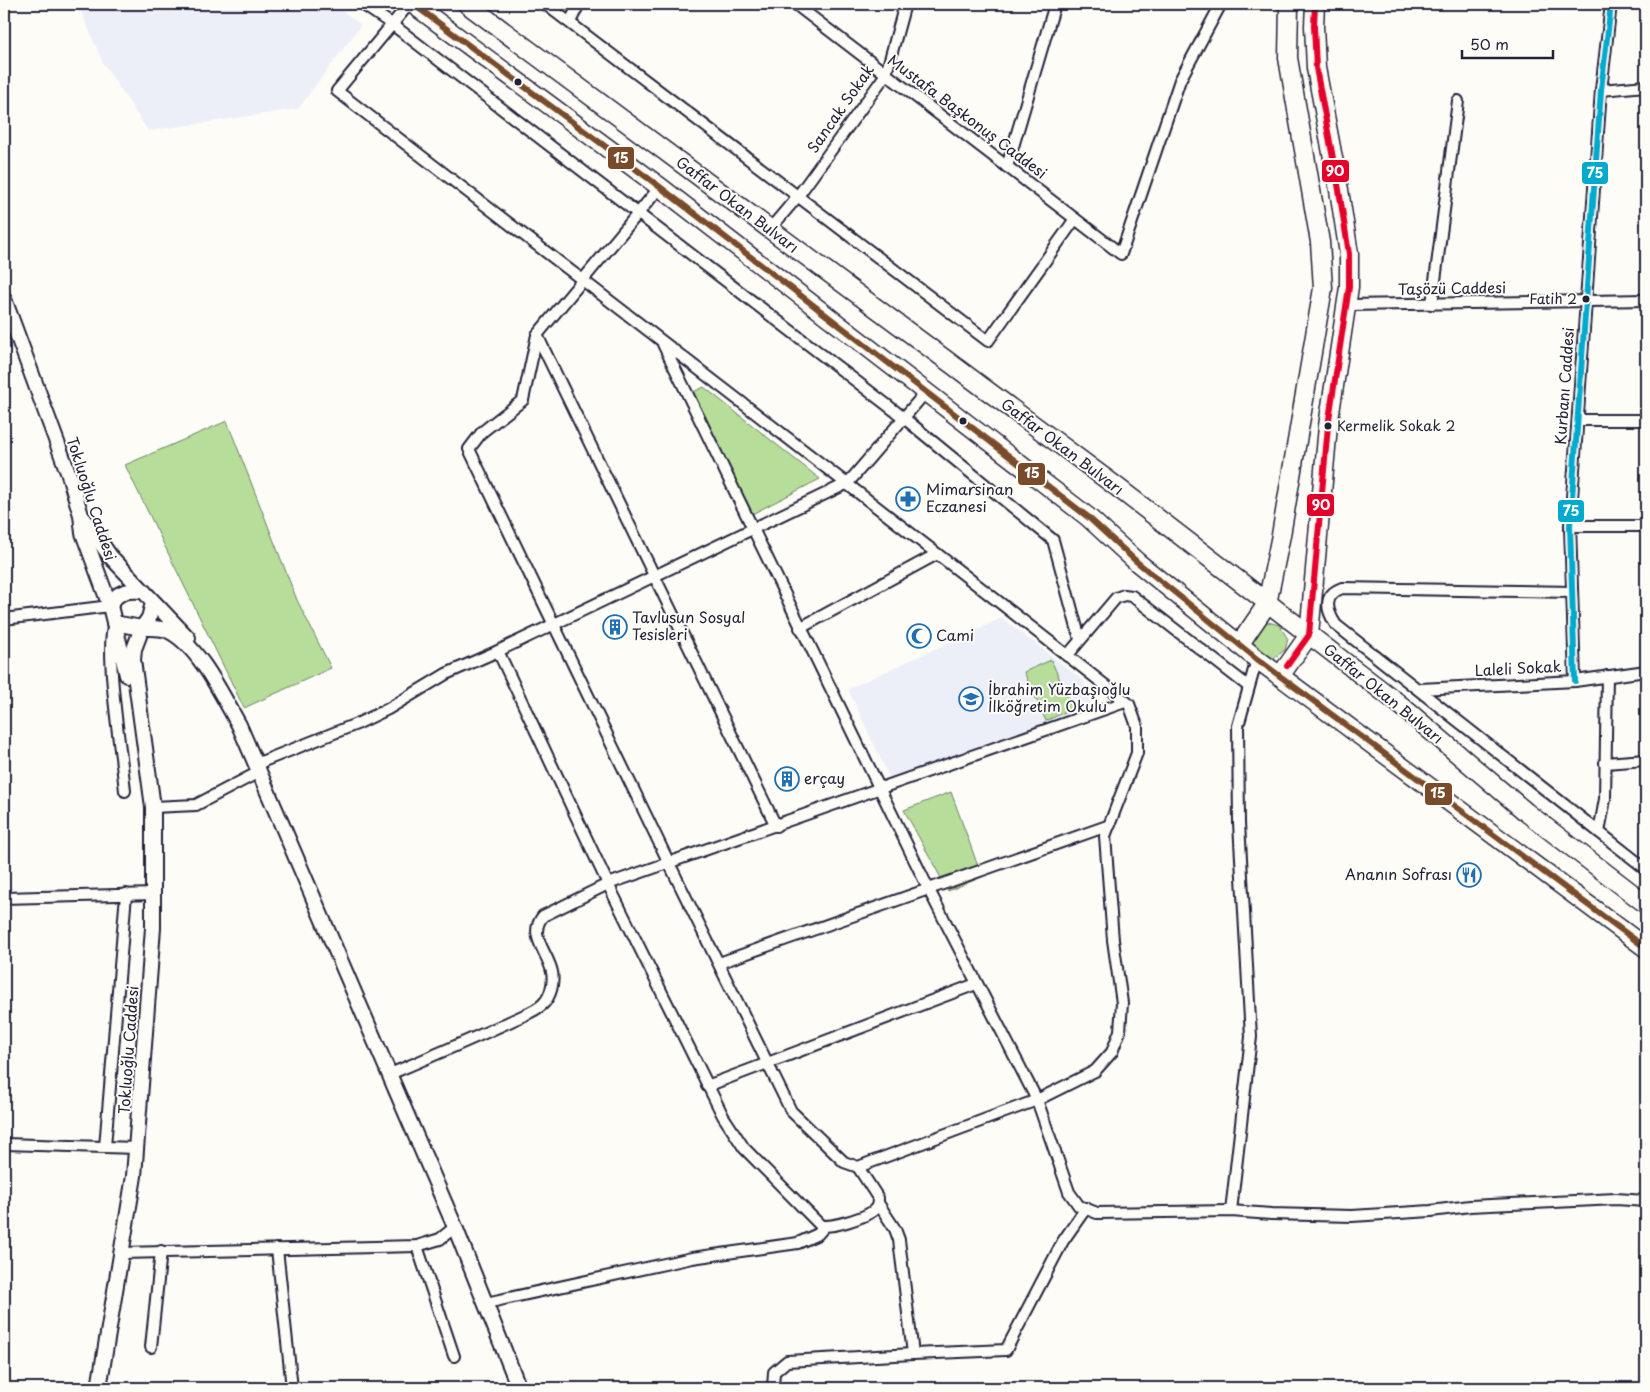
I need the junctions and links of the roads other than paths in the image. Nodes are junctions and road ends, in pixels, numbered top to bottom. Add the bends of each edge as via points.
1 (362, 4) edge
2 (409, 4) edge
3 (413, 4) edge
4 (467, 4) edge
5 (545, 4) edge
6 (579, 4) edge
7 (795, 4) edge
8 (905, 4) edge
9 (1055, 4) edge
10 (1222, 4) edge
11 (1289, 4) edge
12 (1315, 4) edge
13 (1611, 4) edge
14 (570, 22) junction
15 (392, 25) junction
16 (886, 74) junction
17 (1646, 86) edge
18 (1601, 90) junction
19 (1458, 101) dead end
20 (1007, 167) junction
21 (660, 187) junction
22 (798, 196) junction
23 (637, 214) junction
24 (1075, 219) junction
25 (770, 229) junction
26 (583, 280) junction
27 (4, 299) edge
28 (1646, 300) edge
29 (1587, 301) junction
30 (1432, 304) junction
31 (1348, 305) junction
32 (537, 335) junction
33 (662, 341) junction
34 (925, 393) junction
35 (904, 418) junction
36 (1578, 420) junction
37 (1646, 420) edge
38 (848, 483) junction
39 (81, 515) junction
40 (1570, 526) junction
41 (1646, 526) edge
42 (752, 529) junction
43 (938, 554) junction
44 (654, 576) junction
45 (142, 592) junction
46 (1572, 592) junction
47 (153, 603) junction
48 (1267, 604) junction
49 (110, 606) junction
50 (4, 619) edge
51 (114, 624) junction
52 (553, 624) junction
53 (142, 628) junction
54 (800, 628) junction
55 (1309, 635) junction
56 (1080, 639) junction
57 (1240, 645) junction
58 (498, 651) junction
59 (1067, 656) junction
60 (197, 657) junction
61 (1257, 659) junction
62 (1646, 671) edge
63 (1280, 676) junction
64 (1607, 676) junction
65 (1575, 681) junction
66 (1248, 686) junction
67 (1420, 690) junction
68 (1125, 702) junction
69 (139, 711) junction
70 (1646, 760) edge
71 (1605, 763) junction
72 (258, 768) junction
73 (880, 789) junction
74 (125, 791) dead end
75 (153, 807) junction
76 (1110, 825) junction
77 (776, 826) junction
78 (1599, 832) junction
79 (669, 864) junction
80 (1646, 869) edge
81 (608, 884) junction
82 (929, 890) junction
83 (126, 894) junction
84 (154, 894) junction
85 (4, 898) edge
86 (1646, 904) edge
87 (1646, 948) edge
88 (719, 963) junction
89 (976, 984) junction
90 (768, 1063) junction
91 (390, 1074) junction
92 (707, 1086) junction
93 (1037, 1100) junction
94 (4, 1144) edge
95 (105, 1146) junction
96 (137, 1148) junction
97 (858, 1167) junction
98 (1646, 1201) edge
99 (878, 1203) junction
100 (1086, 1208) junction
101 (1231, 1211) junction
102 (455, 1227) junction
103 (824, 1227) junction
104 (417, 1246) junction
105 (277, 1249) junction
106 (122, 1252) junction
107 (161, 1252) junction
108 (486, 1304) junction
109 (151, 1347) dead end
110 (913, 1354) junction
111 (454, 1356) dead end
112 (99, 1388) edge
113 (292, 1388) edge
114 (519, 1388) edge
115 (774, 1388) edge

1 - 15 street
2 - 15 street
3 - 21 highway
4 - 25 highway, Gaffar Okan Bulvarı
5 - 14 street
6 - 14 street
7 - 16 street, Mustafa Başkonuş Caddesi
8 - 16 street, Sancak Sokak
9 - 20 street
10 - 24 street, Mustafa Başkonuş Caddesi via 1180,80 1121,254
11 - 48 highway via 1288,58 1320,242 1323,288
12 - 31 highway via 1316,68 1348,254
13 - 18 street, Kurbanı Caddesi
14 - 22 street
15 - 23 street
15 - 26 street via 337,91
16 - 20 street, Mustafa Başkonuş Caddesi
16 - 22 street, Sancak Sokak
17 - 18 street
18 - 29 street, Kurbanı Caddesi
19 - 30 street
20 - 24 street, Mustafa Başkonuş Caddesi
21 - 23 street
21 - 34 highway
22 - 24 street via 988,341
22 - 25 street, Sancak Sokak
23 - 26 street
23 - 35 street
25 - 48 highway, Gaffar Okan Bulvarı via 1117,487
26 - 32 street
26 - 33 street
27 - 39 street, Tokluoğlu Caddesi
28 - 29 street, Taşözü Caddesi
29 - 30 street, Taşözü Caddesi
29 - 36 street, Kurbanı Caddesi
30 - 31 street, Taşözü Caddesi
31 - 55 highway via 1328,426
32 - 44 street
32 - 52 street via 523,400 482,432 469,449
33 - 38 street
33 - 42 street
34 - 35 street
34 - 57 highway via 1088,517 1137,562
35 - 38 street
35 - 56 street via 1053,540
36 - 37 street
36 - 40 street, Kurbanı Caddesi
38 - 42 street
38 - 43 street
39 - 45 street via 110,556
39 - 49 street, Tokluoğlu Caddesi via 83,532
40 - 41 street
40 - 46 street, Kurbanı Caddesi
42 - 44 street
42 - 54 street
43 - 54 street
43 - 59 street
44 - 52 street
44 - 77 street
45 - 47 street
45 - 49 street via 123,592
46 - 65 street, Kurbanı Caddesi
46 - 67 street via 1350,588 1334,591 1328,597 1327,605 1336,625
47 - 53 street
47 - 60 street via 189,640
48 - 55 highway, Gaffar Okan Bulvarı
48 - 57 highway
49 - 50 street
49 - 51 street, Tokluoğlu Caddesi
51 - 53 street
51 - 69 street, Tokluoğlu Caddesi via 130,689
51 - 74 street via 110,633 111,657
52 - 58 street
52 - 79 street
53 - 60 street via 168,631
53 - 69 street, Tokluoğlu Caddesi via 133,654
54 - 73 street
55 - 63 highway
55 - 86 highway, Gaffar Okan Bulvarı via 1398,703 1526,812
56 - 59 street
56 - 66 street via 1116,598 1132,596
57 - 61 highway
58 - 72 street via 446,674 360,723
58 - 81 street
59 - 68 street
60 - 72 street via 239,725
61 - 63 highway
61 - 66 street
62 - 64 street, Laleli Sokak
63 - 87 highway
64 - 65 street, Laleli Sokak
64 - 71 street
65 - 67 street, Laleli Sokak
66 - 101 street via 1238,726 1239,823 1251,1037
67 - 78 street
68 - 73 street
68 - 76 street via 1135,719 1139,744 1132,772
69 - 75 street, Tokluoğlu Caddesi
70 - 71 street
71 - 78 street
72 - 75 street via 196,805
72 - 91 street
73 - 77 street
73 - 82 street
75 - 84 street, Tokluoğlu Caddesi
76 - 82 street
76 - 93 street via 1105,836 1113,940 1122,1003 1119,1037 1108,1059 1095,1071
77 - 79 street
78 - 80 street
79 - 81 street
79 - 88 street
81 - 91 street via 543,916 538,923 538,938 552,976 551,990 541,1006
81 - 92 street
82 - 88 street
82 - 89 street
83 - 84 street
83 - 85 street
83 - 95 street
84 - 96 street, Tokluoğlu Caddesi
88 - 90 street
89 - 90 street
89 - 93 street
90 - 92 street
90 - 97 street via 791,1111 844,1162
91 - 102 street
92 - 103 street via 744,1148
93 - 97 street
93 - 100 street via 1069,1192 1079,1206
94 - 95 street
95 - 96 street
96 - 106 street, Tokluoğlu Caddesi
97 - 99 street
98 - 101 street via 1616,1199 1499,1204 1352,1216
99 - 103 street via 871,1212 833,1227
99 - 110 street via 899,1240
100 - 101 street via 1097,1213
100 - 110 street via 1063,1241 1006,1350
102 - 104 street via 440,1239
102 - 108 street
103 - 108 street via 818,1234 798,1243 692,1258
104 - 105 street
104 - 111 street
105 - 107 street
105 - 113 street
106 - 107 street
106 - 112 street, Tokluoğlu Caddesi
107 - 109 street
108 - 114 street
110 - 115 street via 787,1360 774,1372

